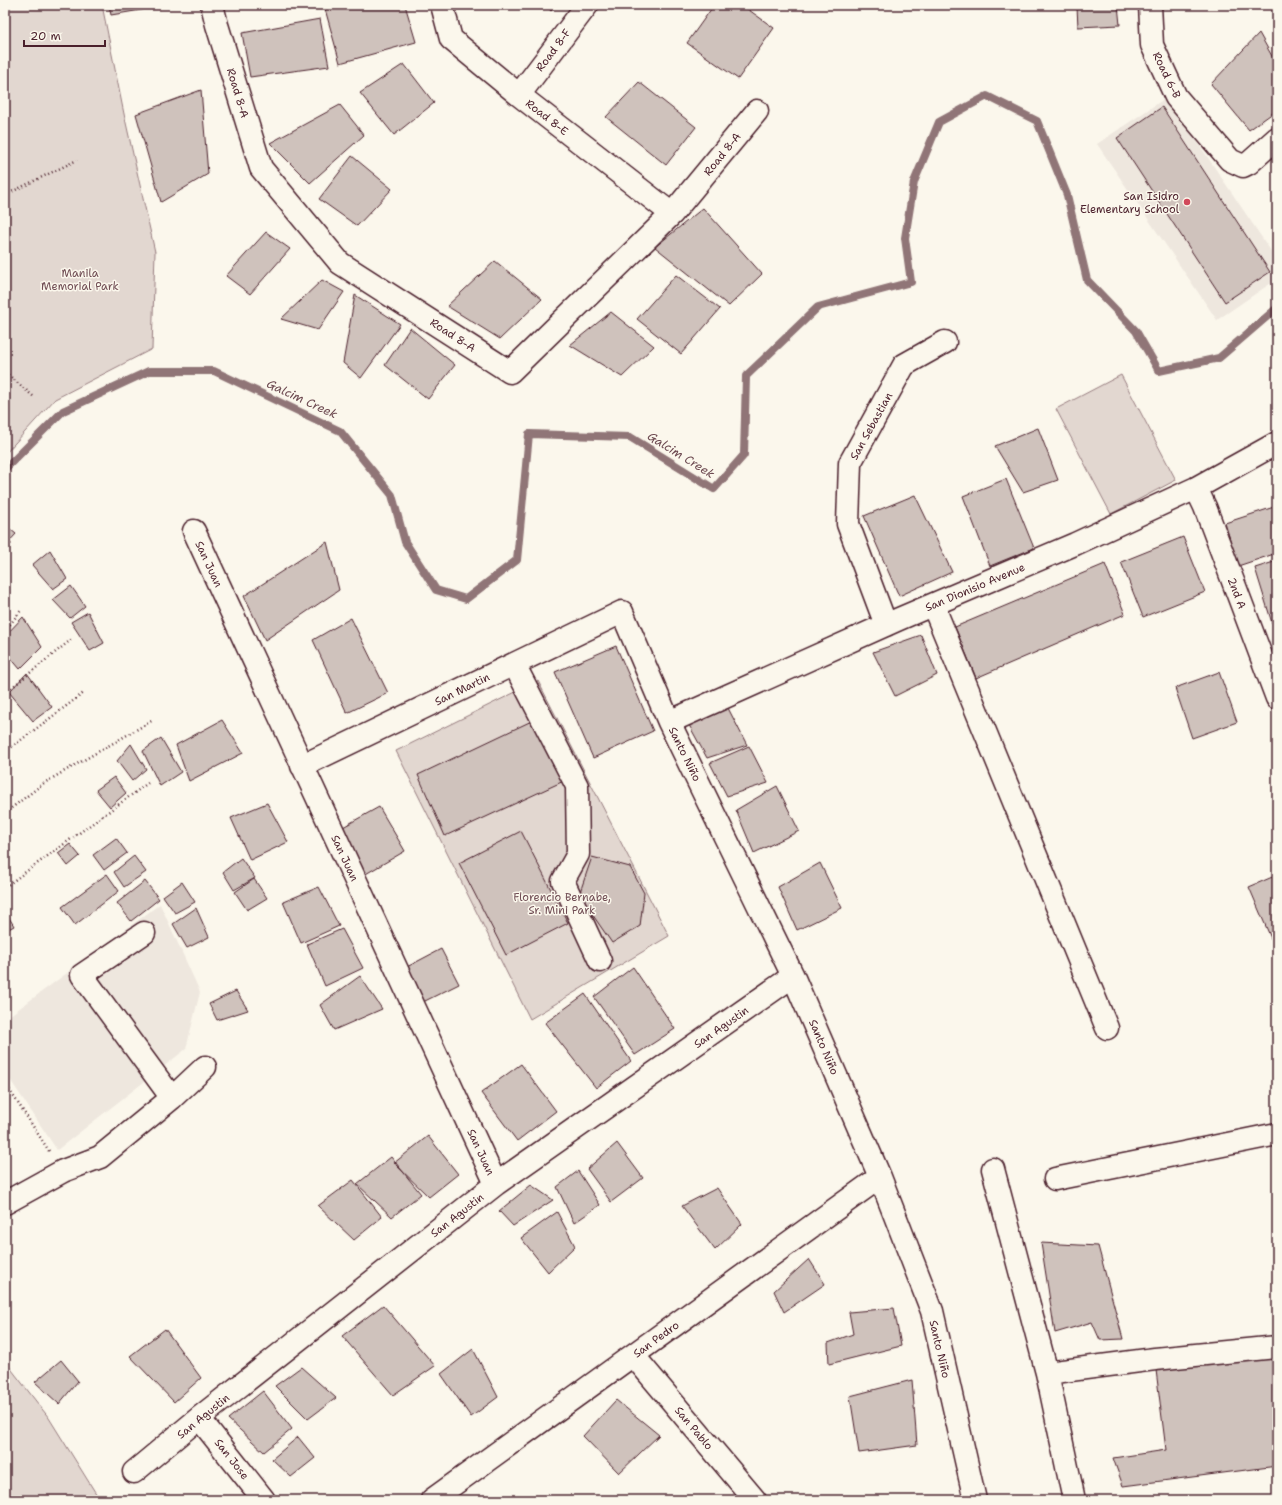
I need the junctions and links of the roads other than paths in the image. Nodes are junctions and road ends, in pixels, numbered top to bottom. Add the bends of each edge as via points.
1 (212, 5) edge
2 (442, 5) edge
3 (587, 5) edge
4 (1150, 5) edge
5 (519, 95) junction
6 (757, 111) dead end
7 (1277, 138) edge
8 (672, 214) junction
9 (945, 342) dead end
10 (1277, 443) edge
11 (1196, 488) junction
12 (194, 531) dead end
13 (933, 605) junction
14 (622, 612) joint
15 (886, 626) junction
16 (514, 664) junction
17 (1277, 698) edge
18 (669, 722) junction
19 (302, 766) junction
20 (144, 933) dead end
21 (600, 961) dead end
22 (793, 976) junction
23 (1107, 1028) dead end
24 (205, 1067) dead end
25 (172, 1098) junction
26 (1277, 1134) edge
27 (993, 1169) dead end
28 (880, 1177) junction
29 (1055, 1179) dead end
30 (496, 1184) junction
31 (5, 1203) edge
32 (1277, 1347) edge
33 (633, 1355) junction
34 (1047, 1373) junction
35 (200, 1418) junction
36 (134, 1472) dead end
37 (264, 1500) edge
38 (432, 1500) edge
39 (755, 1500) edge
40 (975, 1500) edge
41 (1074, 1500) edge

1 - 8 street, Road 8-A via 262,168 340,263 510,372
2 - 5 street, Road 8-E via 451,39
3 - 5 street, Road 8-F
4 - 7 street, Road 6-B via 1152,45 1176,97 1230,160 1243,166
5 - 8 street, Road 8-E
6 - 8 street, Road 8-A
9 - 15 street, San Sebastian via 904,365 850,463 848,524
10 - 11 street, San Dionisio Avenue
11 - 13 street, San Dionisio Avenue
11 - 17 street, 2nd A
12 - 19 street, San Juan
13 - 15 street, San Dionisio Avenue
13 - 23 street
14 - 16 street, San Martin
14 - 18 street, Santo Niño
15 - 18 street, San Dionisio Avenue
16 - 19 street, San Martin
16 - 21 street via 577,786 578,854 563,881
18 - 22 street, Santo Niño
19 - 30 street, San Juan
20 - 25 street via 82,976
22 - 28 street, Santo Niño
22 - 30 street, San Agustin
24 - 25 street
25 - 31 street via 100,1158 63,1171
26 - 29 street
27 - 34 street
28 - 33 street, San Pedro
28 - 40 street, Santo Niño via 932,1311
30 - 35 street, San Agustin
32 - 34 street
33 - 38 street, San Pedro
33 - 39 street, San Pablo
34 - 41 street
35 - 36 street, San Agustin
35 - 37 street, San Jose

